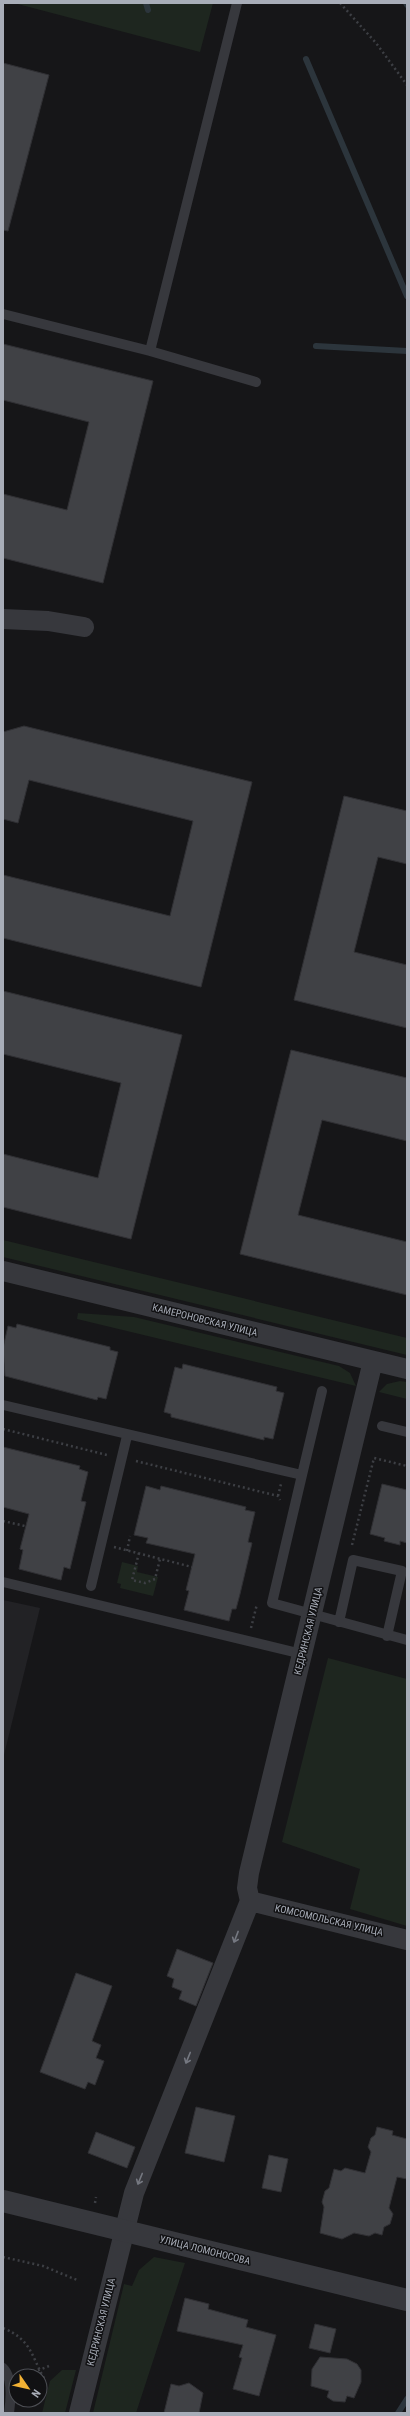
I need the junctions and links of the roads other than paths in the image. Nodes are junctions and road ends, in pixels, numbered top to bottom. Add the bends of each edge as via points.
1 (237, 3) edge
2 (3, 314) edge
3 (150, 351) junction
4 (256, 382) dead end
5 (3, 619) edge
6 (84, 627) dead end
7 (3, 1271) edge
8 (373, 1361) junction
9 (407, 1369) edge
10 (322, 1391) dead end
11 (3, 1405) edge
12 (382, 1426) dead end
13 (407, 1432) edge
14 (126, 1436) junction
15 (302, 1475) junction
16 (3, 1582) edge
17 (91, 1586) dead end
18 (312, 1616) junction
19 (339, 1622) junction
20 (387, 1636) junction
21 (407, 1640) edge
22 (302, 1654) junction
23 (250, 1901) junction
24 (407, 1940) edge
25 (3, 2202) edge
26 (124, 2230) junction
27 (407, 2300) edge
28 (3, 2368) edge
29 (9, 2413) edge
30 (79, 2413) edge

1 - 3 lane
2 - 3 lane
3 - 4 lane
5 - 6 street via 48,621
7 - 8 street, КАМЕРОНОВСКАЯ УЛИЦА
8 - 9 street, КАМЕРОНОВСКАЯ УЛИЦА
8 - 18 street, КЕДРИНСКАЯ УЛИЦА
10 - 15 lane
11 - 14 lane
12 - 13 lane
14 - 15 lane
14 - 17 lane
15 - 18 lane via 272,1603
16 - 22 lane
18 - 19 lane
18 - 22 street, КЕДРИНСКАЯ УЛИЦА
19 - 20 lane
19 - 20 lane via 353,1560 402,1571
20 - 21 lane
22 - 23 street, КЕДРИНСКАЯ УЛИЦА via 249,1872 247,1888
23 - 24 street, КОМСОМОЛЬСКАЯ УЛИЦА
23 -> 26 street, КЕДРИНСКАЯ УЛИЦА via 134,2193
25 - 26 street, УЛИЦА ЛОМОНОСОВА
26 - 27 street, УЛИЦА ЛОМОНОСОВА
26 - 30 street, КЕДРИНСКАЯ УЛИЦА
28 - 29 lane via 10,2386

